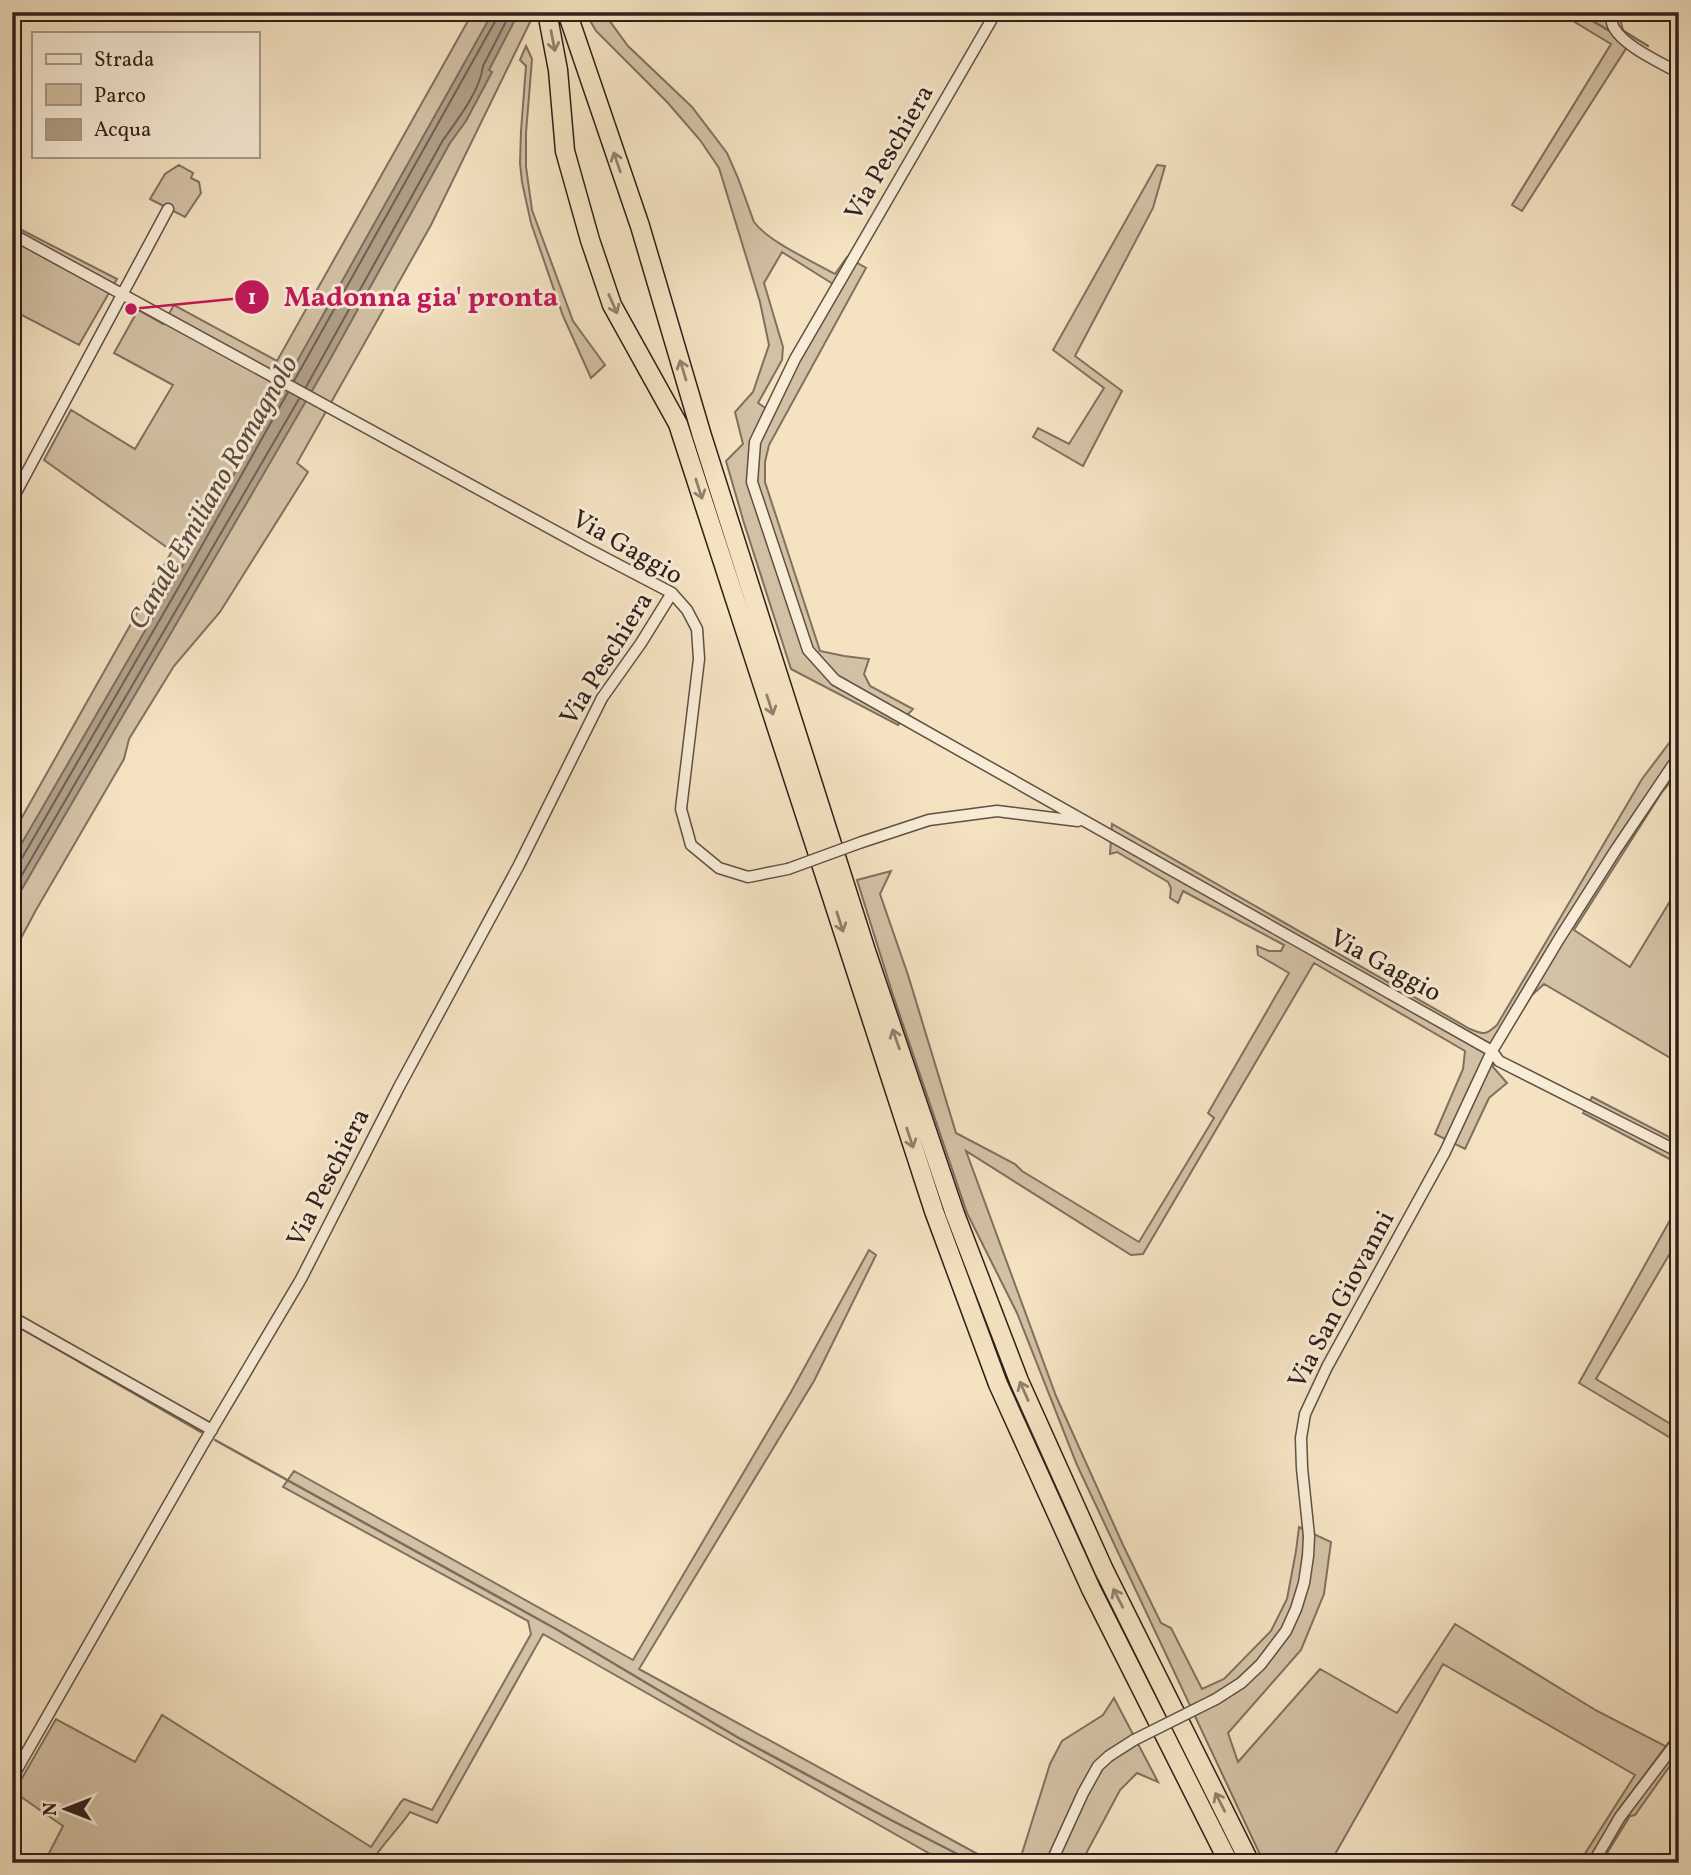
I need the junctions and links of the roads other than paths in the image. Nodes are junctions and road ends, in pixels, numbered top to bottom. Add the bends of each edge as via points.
1 (547, 12) edge
2 (566, 12) edge
3 (996, 12) edge
4 (1611, 12) edge
5 (1679, 73) edge
6 (168, 209) dead end
7 (12, 234) edge
8 (123, 295) junction
9 (12, 500) edge
10 (672, 593) junction
11 (1679, 756) edge
12 (1071, 813) joint
13 (1088, 823) junction
14 (1492, 1051) junction
15 (1679, 1152) edge
16 (12, 1317) edge
17 (212, 1430) junction
18 (1679, 1739) edge
19 (12, 1778) edge
20 (1051, 1863) edge
21 (1229, 1863) edge
22 (1250, 1863) edge
23 (1593, 1863) edge

1 -> 21 highway via 565,151 590,240 612,305 678,424 934,1211 998,1384 1091,1589
22 -> 2 highway via 1104,1570 1019,1381 955,1214 866,951 639,226
3 - 12 street, Via Peschiera via 795,359 755,442 751,482 808,649 835,680
4 - 5 street via 1613,27 1632,45
6 - 8 street
7 - 8 street, Via Gaggio
8 - 9 street
8 - 10 street, Via Gaggio
10 - 13 street, Via Gaggio, bridge via 697,629 699,659 681,809 691,845 719,868 748,877 788,869 929,820 997,811
10 - 17 street, Via Peschiera via 602,698 301,1279
11 - 14 street, Via San Giovanni
12 - 13 street, Via Gaggio
13 - 14 street, Via Gaggio
14 - 15 street, Via Gaggio via 1499,1060
14 - 20 street, Via San Giovanni, bridge via 1445,1152 1305,1414 1301,1468 1308,1556 1304,1583 1286,1631 1241,1683 1134,1740 1098,1766
16 - 17 street
17 - 19 street, Via Peschiera
18 - 23 street via 1620,1817

